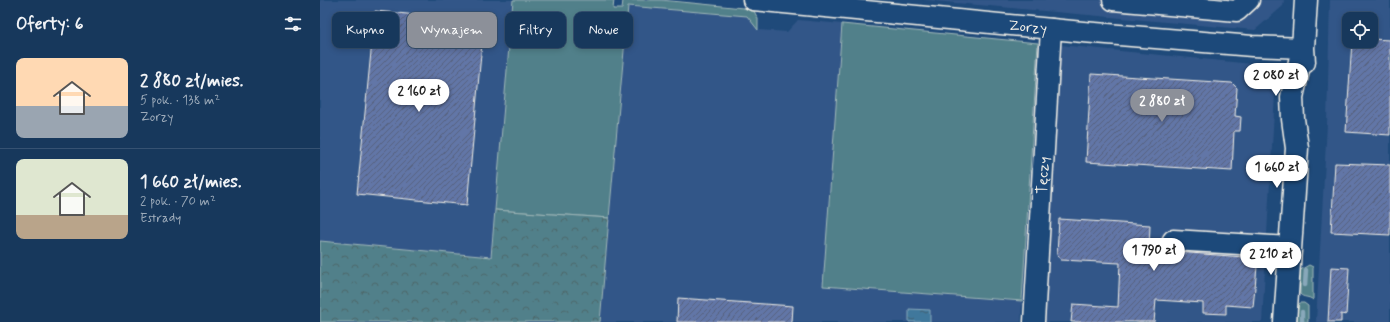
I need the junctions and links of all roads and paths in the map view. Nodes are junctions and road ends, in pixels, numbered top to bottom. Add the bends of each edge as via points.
1 (753, 0) edge
2 (1113, 0) edge
3 (1249, 0) edge
4 (1306, 0) edge
5 (1190, 7) junction
6 (1051, 29) junction
7 (1188, 41) junction
8 (1303, 48) junction
9 (1173, 240) dead end
10 (1290, 247) junction
11 (1034, 322) edge
12 (1285, 322) edge

1 - 6 street, Zorzy
2 - 5 street
3 - 5 street via 1238,11
4 - 8 main road
5 - 7 street
6 - 7 street, Zorzy
6 - 11 street, Tęczy
7 - 8 street, Zorzy
8 - 10 main road via 1292,97 1297,148
9 - 10 street
10 - 12 main road

